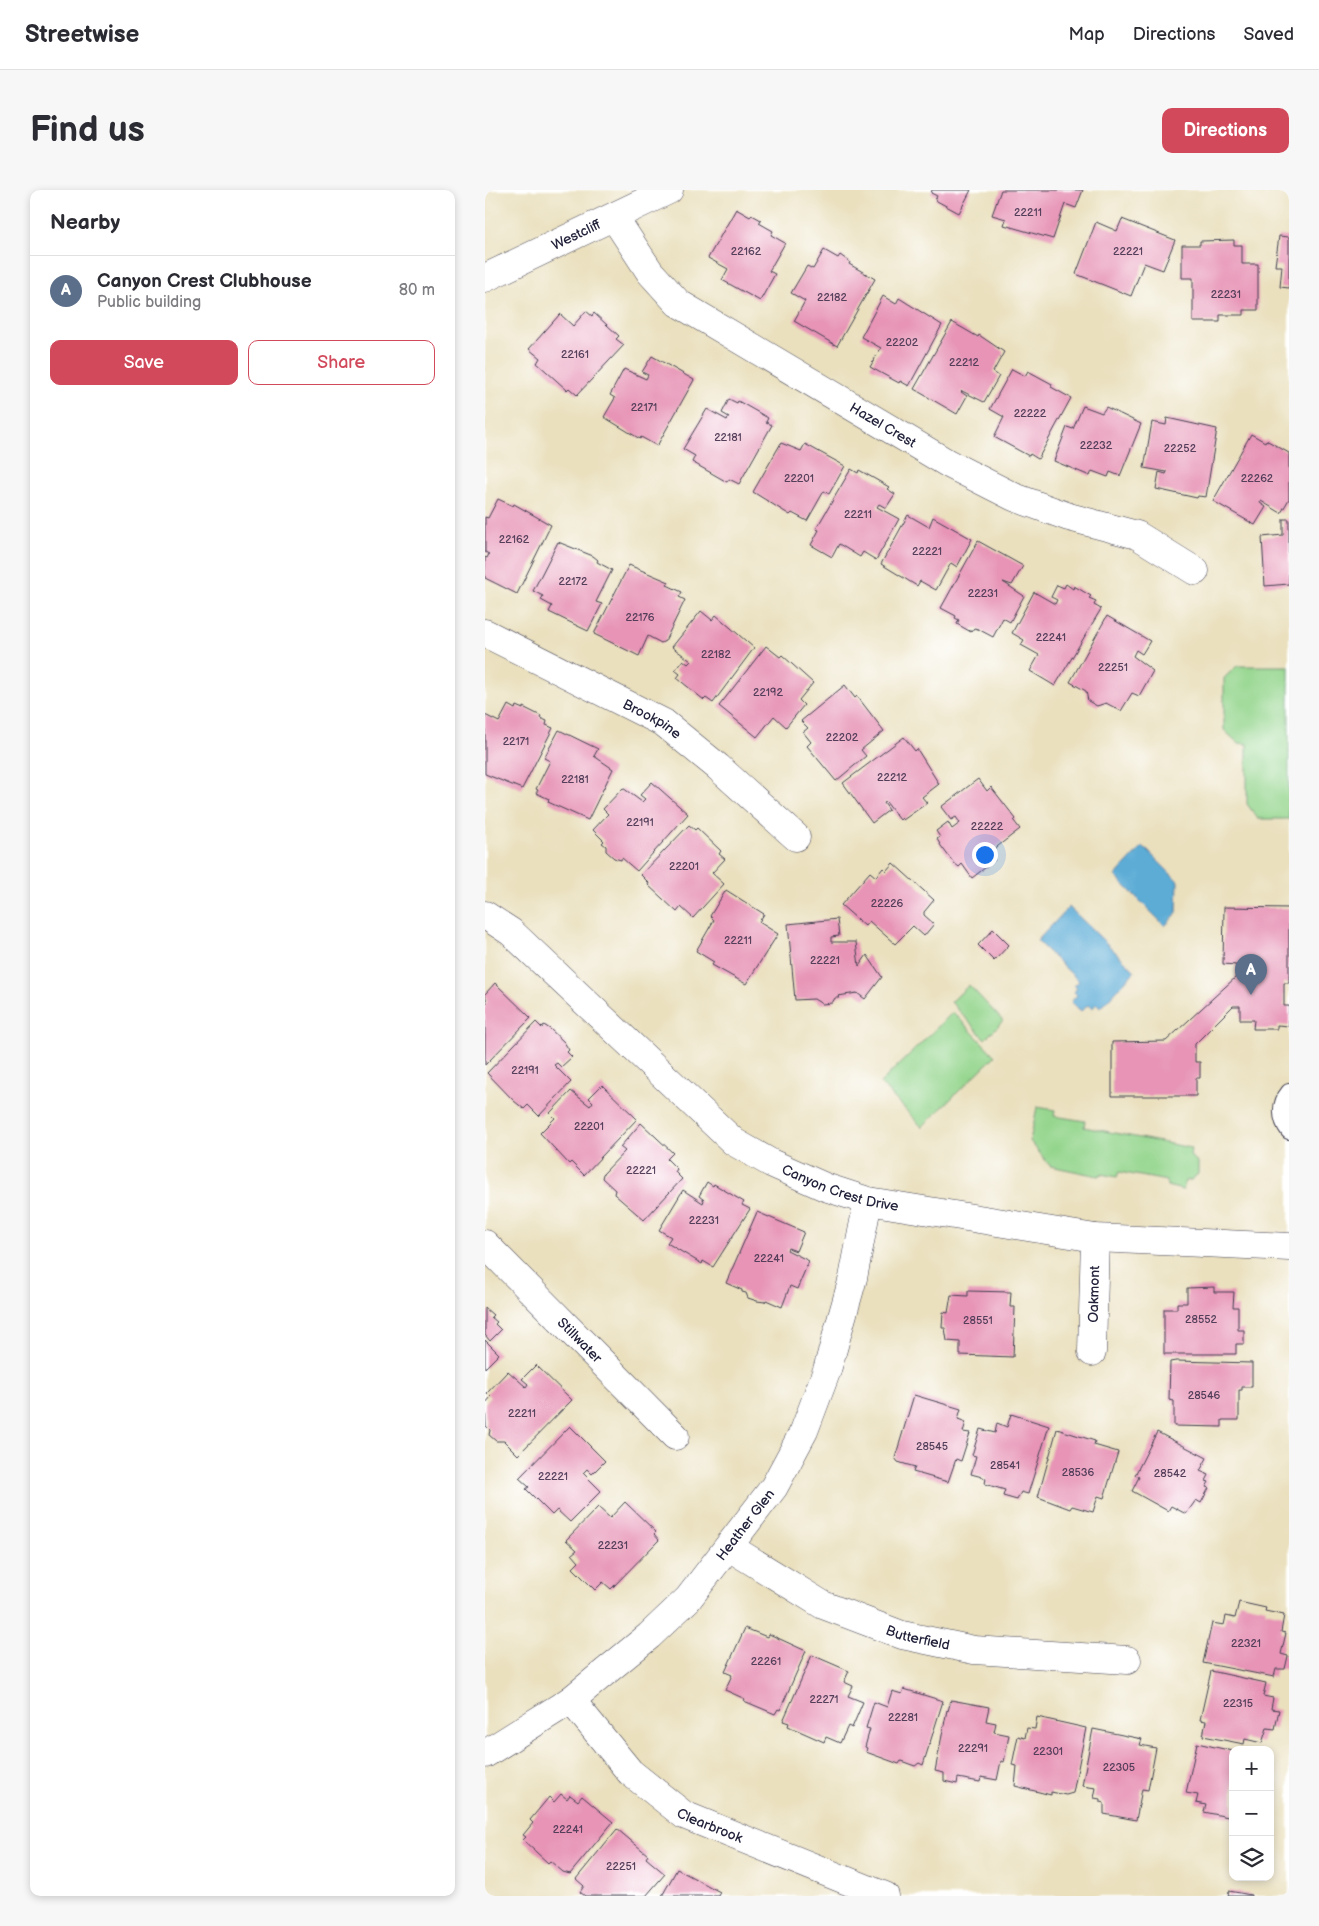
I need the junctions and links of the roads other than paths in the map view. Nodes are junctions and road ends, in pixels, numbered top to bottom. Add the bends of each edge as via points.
1 (669, 190) edge
2 (614, 217) junction
3 (485, 278) edge
4 (1195, 571) dead end
5 (485, 633) edge
6 (796, 837) dead end
7 (485, 915) edge
8 (1289, 1092) edge
9 (1289, 1130) edge
10 (867, 1202) junction
11 (1095, 1238) junction
12 (485, 1244) edge
13 (1289, 1247) edge
14 (1092, 1352) dead end
15 (675, 1436) dead end
16 (729, 1547) junction
17 (1127, 1660) dead end
18 (571, 1700) junction
19 (485, 1754) edge
20 (885, 1896) edge

1 - 2 street, Westcliff
2 - 3 street, Westcliff
2 - 4 street, Hazel Crest via 650,272 678,303 949,464 1014,497 1069,517 1137,535
5 - 6 street, Brookpine via 664,723
7 - 10 street, Canyon Crest Drive via 511,932 734,1142 771,1163
8 - 9 lane via 1282,1105 1282,1115
10 - 11 street, Canyon Crest Drive
10 - 16 street, Heather Glen via 853,1278 827,1370 804,1431 774,1487
11 - 13 street, Canyon Crest Drive
11 - 14 street, Oakmont
12 - 15 street, Stillwater
16 - 17 street, Butterfield via 823,1605 902,1635 974,1650
16 - 18 street, Heather Glen via 688,1599 649,1636
18 - 19 street, Heather Glen
18 - 20 street, Clearbrook via 630,1772 684,1814

